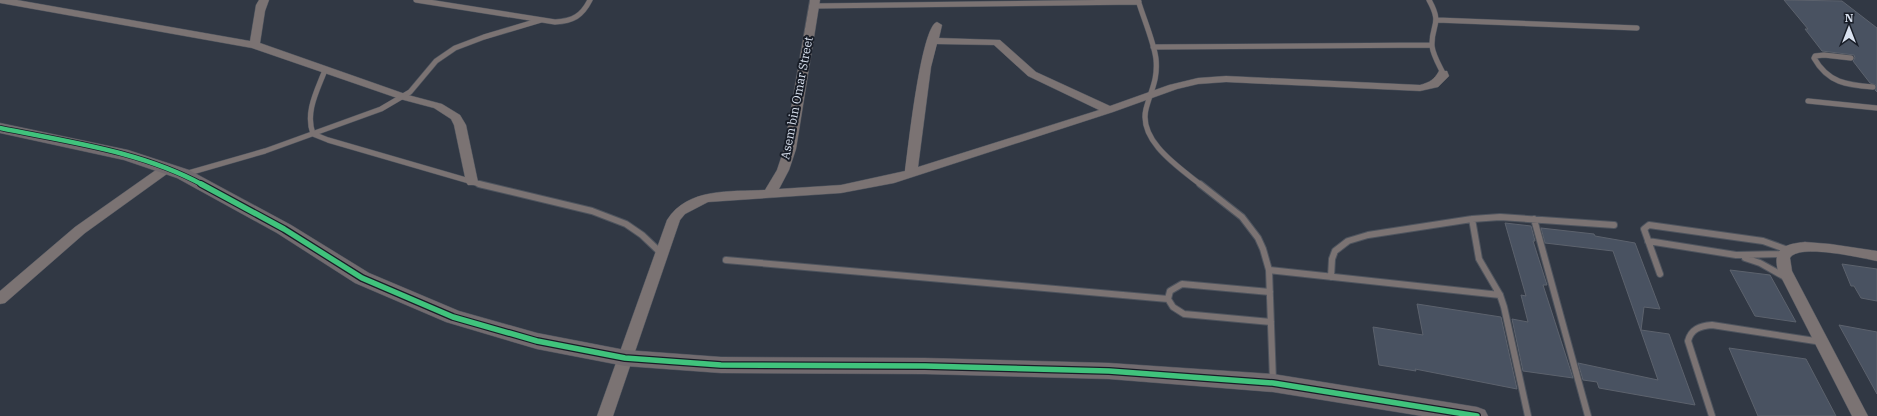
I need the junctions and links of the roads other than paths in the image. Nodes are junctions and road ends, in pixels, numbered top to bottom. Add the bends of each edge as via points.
1 (0, 0) edge
2 (264, 0) edge
3 (416, 0) edge
4 (590, 0) edge
5 (1429, 0) edge
6 (1062, 1) edge
7 (1105, 1) edge
8 (1138, 1) edge
9 (1024, 2) edge
10 (815, 3) edge
11 (541, 20) junction
12 (1436, 20) junction
13 (937, 24) dead end
14 (1637, 28) dead end
15 (931, 41) junction
16 (254, 44) junction
17 (1432, 45) junction
18 (1153, 47) junction
19 (1851, 58) dead end
20 (325, 70) junction
21 (1443, 73) joint
22 (1873, 87) dead end
23 (1151, 94) junction
24 (404, 97) junction
25 (1808, 101) dead end
26 (1877, 108) edge
27 (1109, 110) junction
28 (0, 128) edge
29 (313, 134) junction
30 (175, 171) junction
31 (911, 173) junction
32 (472, 182) junction
33 (770, 193) junction
34 (1534, 218) junction
35 (1472, 219) junction
36 (1614, 225) dead end
37 (1648, 241) junction
38 (1786, 252) junction
39 (662, 254) junction
40 (1736, 255) junction
41 (1877, 256) edge
42 (726, 260) dead end
43 (1269, 270) junction
44 (1660, 274) dead end
45 (1331, 277) junction
46 (1790, 280) junction
47 (1270, 292) junction
48 (1500, 295) junction
49 (0, 299) edge
50 (1168, 299) junction
51 (1270, 322) junction
52 (1823, 343) junction
53 (625, 358) junction
54 (1273, 383) junction
55 (605, 416) edge
56 (1477, 416) edge
57 (1528, 416) edge
58 (1588, 416) edge
59 (1712, 416) edge
60 (1860, 416) edge

1 - 16 street
2 - 16 street via 259,10 258,32
3 - 11 lane
4 - 11 lane via 582,15 574,19 555,22
5 - 12 lane via 1434,8
6 - 7 lane
6 - 9 lane
7 - 8 lane
8 - 18 lane
9 - 10 lane
10 - 33 street, Asem bin Omar Street via 790,149 783,170
11 - 24 lane via 455,48 436,61
12 - 14 lane
12 - 17 lane
13 - 15 street
15 - 27 street via 996,42 1032,74
15 - 31 street via 925,67
16 - 20 street
17 - 18 lane
17 - 21 lane
18 - 23 lane via 1157,70
19 - 22 lane via 1824,55 1814,58 1826,75 1834,81
20 - 24 street
20 - 29 lane via 310,114 309,123
21 - 23 street via 1444,76 1438,83 1420,88 1226,79 1185,84
23 - 27 street
23 - 43 lane via 1146,119 1151,138 1157,148 1242,217 1258,238
24 - 29 lane
24 - 32 street via 438,106 456,117 463,133
25 - 26 lane
27 - 31 street
28 - 30 street via 128,154
29 - 30 lane via 265,151
29 - 32 lane
30 - 49 street via 80,230
30 - 53 street via 284,229 362,278 453,316 537,342
31 - 33 street via 847,188
32 - 39 lane via 610,217 642,235
33 - 39 street via 706,198 691,204 680,211 674,220
34 - 35 lane
34 - 36 lane
34 - 58 lane
35 - 45 lane via 1368,234 1348,241 1334,252
35 - 48 lane via 1479,259
37 - 38 lane via 1644,229 1653,225 1763,241
37 - 40 lane
37 - 44 lane
38 - 40 lane
38 - 41 street via 1800,247 1814,247
38 - 46 street via 1782,262
39 - 53 street
40 - 46 lane via 1760,263
42 - 50 lane
43 - 45 lane
43 - 47 lane
45 - 48 lane
46 - 52 street
47 - 50 lane via 1182,284 1168,292
47 - 51 lane
48 - 57 lane
50 - 51 lane via 1170,305 1184,314
51 - 54 lane
52 - 59 lane via 1712,324 1692,330 1688,341
52 - 60 street
53 - 54 street via 721,365 1109,370
53 - 55 street
54 - 56 street

